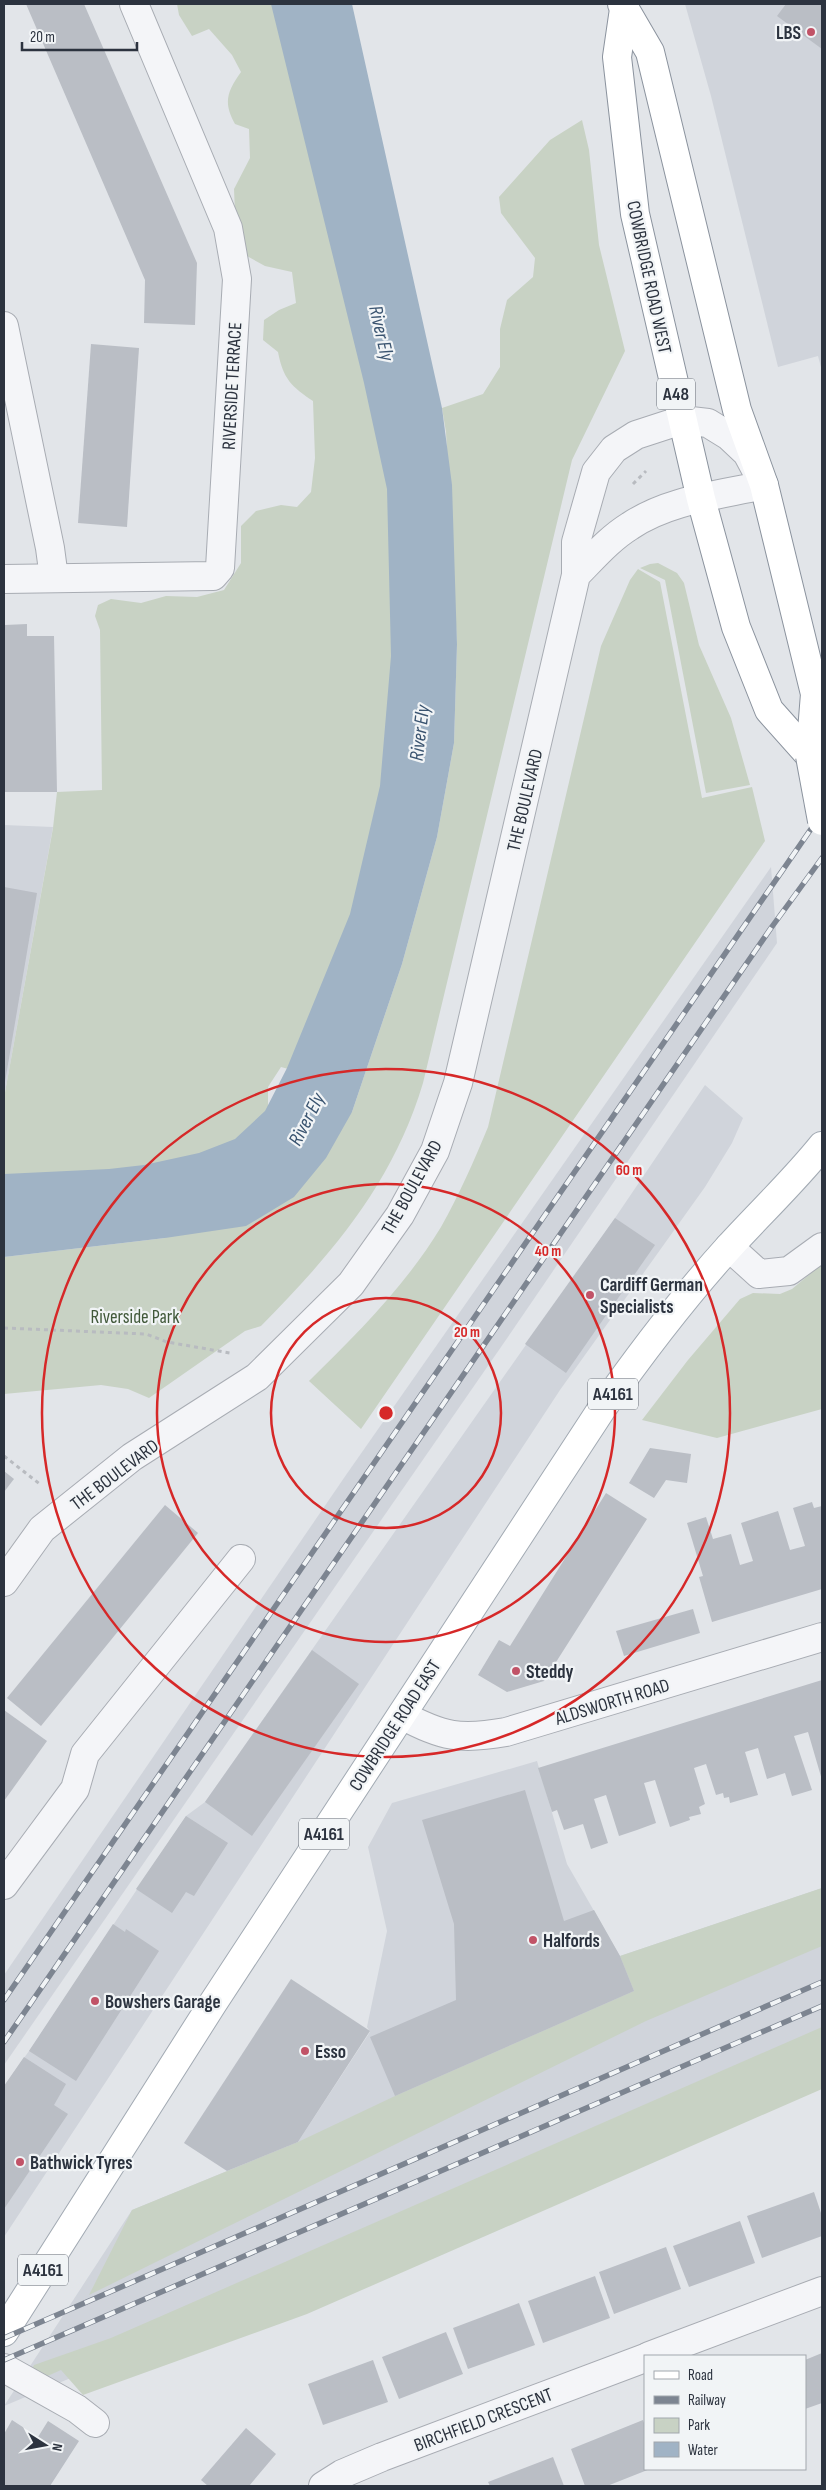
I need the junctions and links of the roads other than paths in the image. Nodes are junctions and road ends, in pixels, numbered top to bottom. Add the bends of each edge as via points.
1 (134, 4) edge
2 (623, 6) edge
3 (4, 326) edge
4 (682, 420) junction
5 (764, 485) junction
6 (701, 499) junction
7 (576, 575) junction
8 (54, 578) junction
9 (4, 579) edge
10 (810, 756) junction
11 (822, 821) edge
12 (822, 1146) edge
13 (729, 1247) junction
14 (822, 1247) edge
15 (241, 1559) dead end
16 (4, 1582) edge
17 (822, 1637) edge
18 (402, 1715) junction
19 (4, 1885) edge
20 (822, 2291) edge
21 (4, 2332) edge
22 (652, 2355) edge
23 (644, 2358) edge
24 (4, 2368) edge
25 (95, 2423) dead end
26 (323, 2486) edge

1 - 8 street, RIVERSIDE TERRACE via 228,228 234,252 237,279 220,568 213,576
2 - 4 main road, COWBRIDGE ROAD WEST / A48 via 617,57 635,214
2 - 5 main road, COWBRIDGE ROAD WEST / A48 via 650,52 737,410
3 - 8 street
4 - 5 street, THE BOULEVARD via 708,423 729,436 746,453
4 - 6 main road, COWBRIDGE ROAD WEST / A48
4 - 7 street, THE BOULEVARD via 647,429 614,449 596,472 576,542
5 - 6 street
5 - 10 main road, COWBRIDGE ROAD WEST / A48 via 815,694
6 - 7 street via 668,507 630,525
6 - 10 main road, COWBRIDGE ROAD WEST / A48 via 736,627 769,710
7 - 16 street, THE BOULEVARD via 458,1083 435,1151 400,1215 350,1284 283,1353 257,1377 132,1457 42,1529
8 - 9 street, RIVERSIDE TERRACE
10 - 11 main road, COWBRIDGE ROAD WEST / A48, bridge
12 - 13 main road, COWBRIDGE ROAD EAST / A4161
13 - 14 street via 759,1274 789,1271
13 - 18 main road, COWBRIDGE ROAD EAST / A4161 via 660,1328 601,1410
15 - 19 street via 85,1754 75,1789
17 - 18 street, ALDSWORTH ROAD via 506,1732 458,1737 431,1731
18 - 21 main road, COWBRIDGE ROAD EAST / A4161 via 150,2101
20 - 22 street
23 - 26 street, BIRCHFIELD CRESCENT via 382,2457
24 - 25 street via 77,2409

